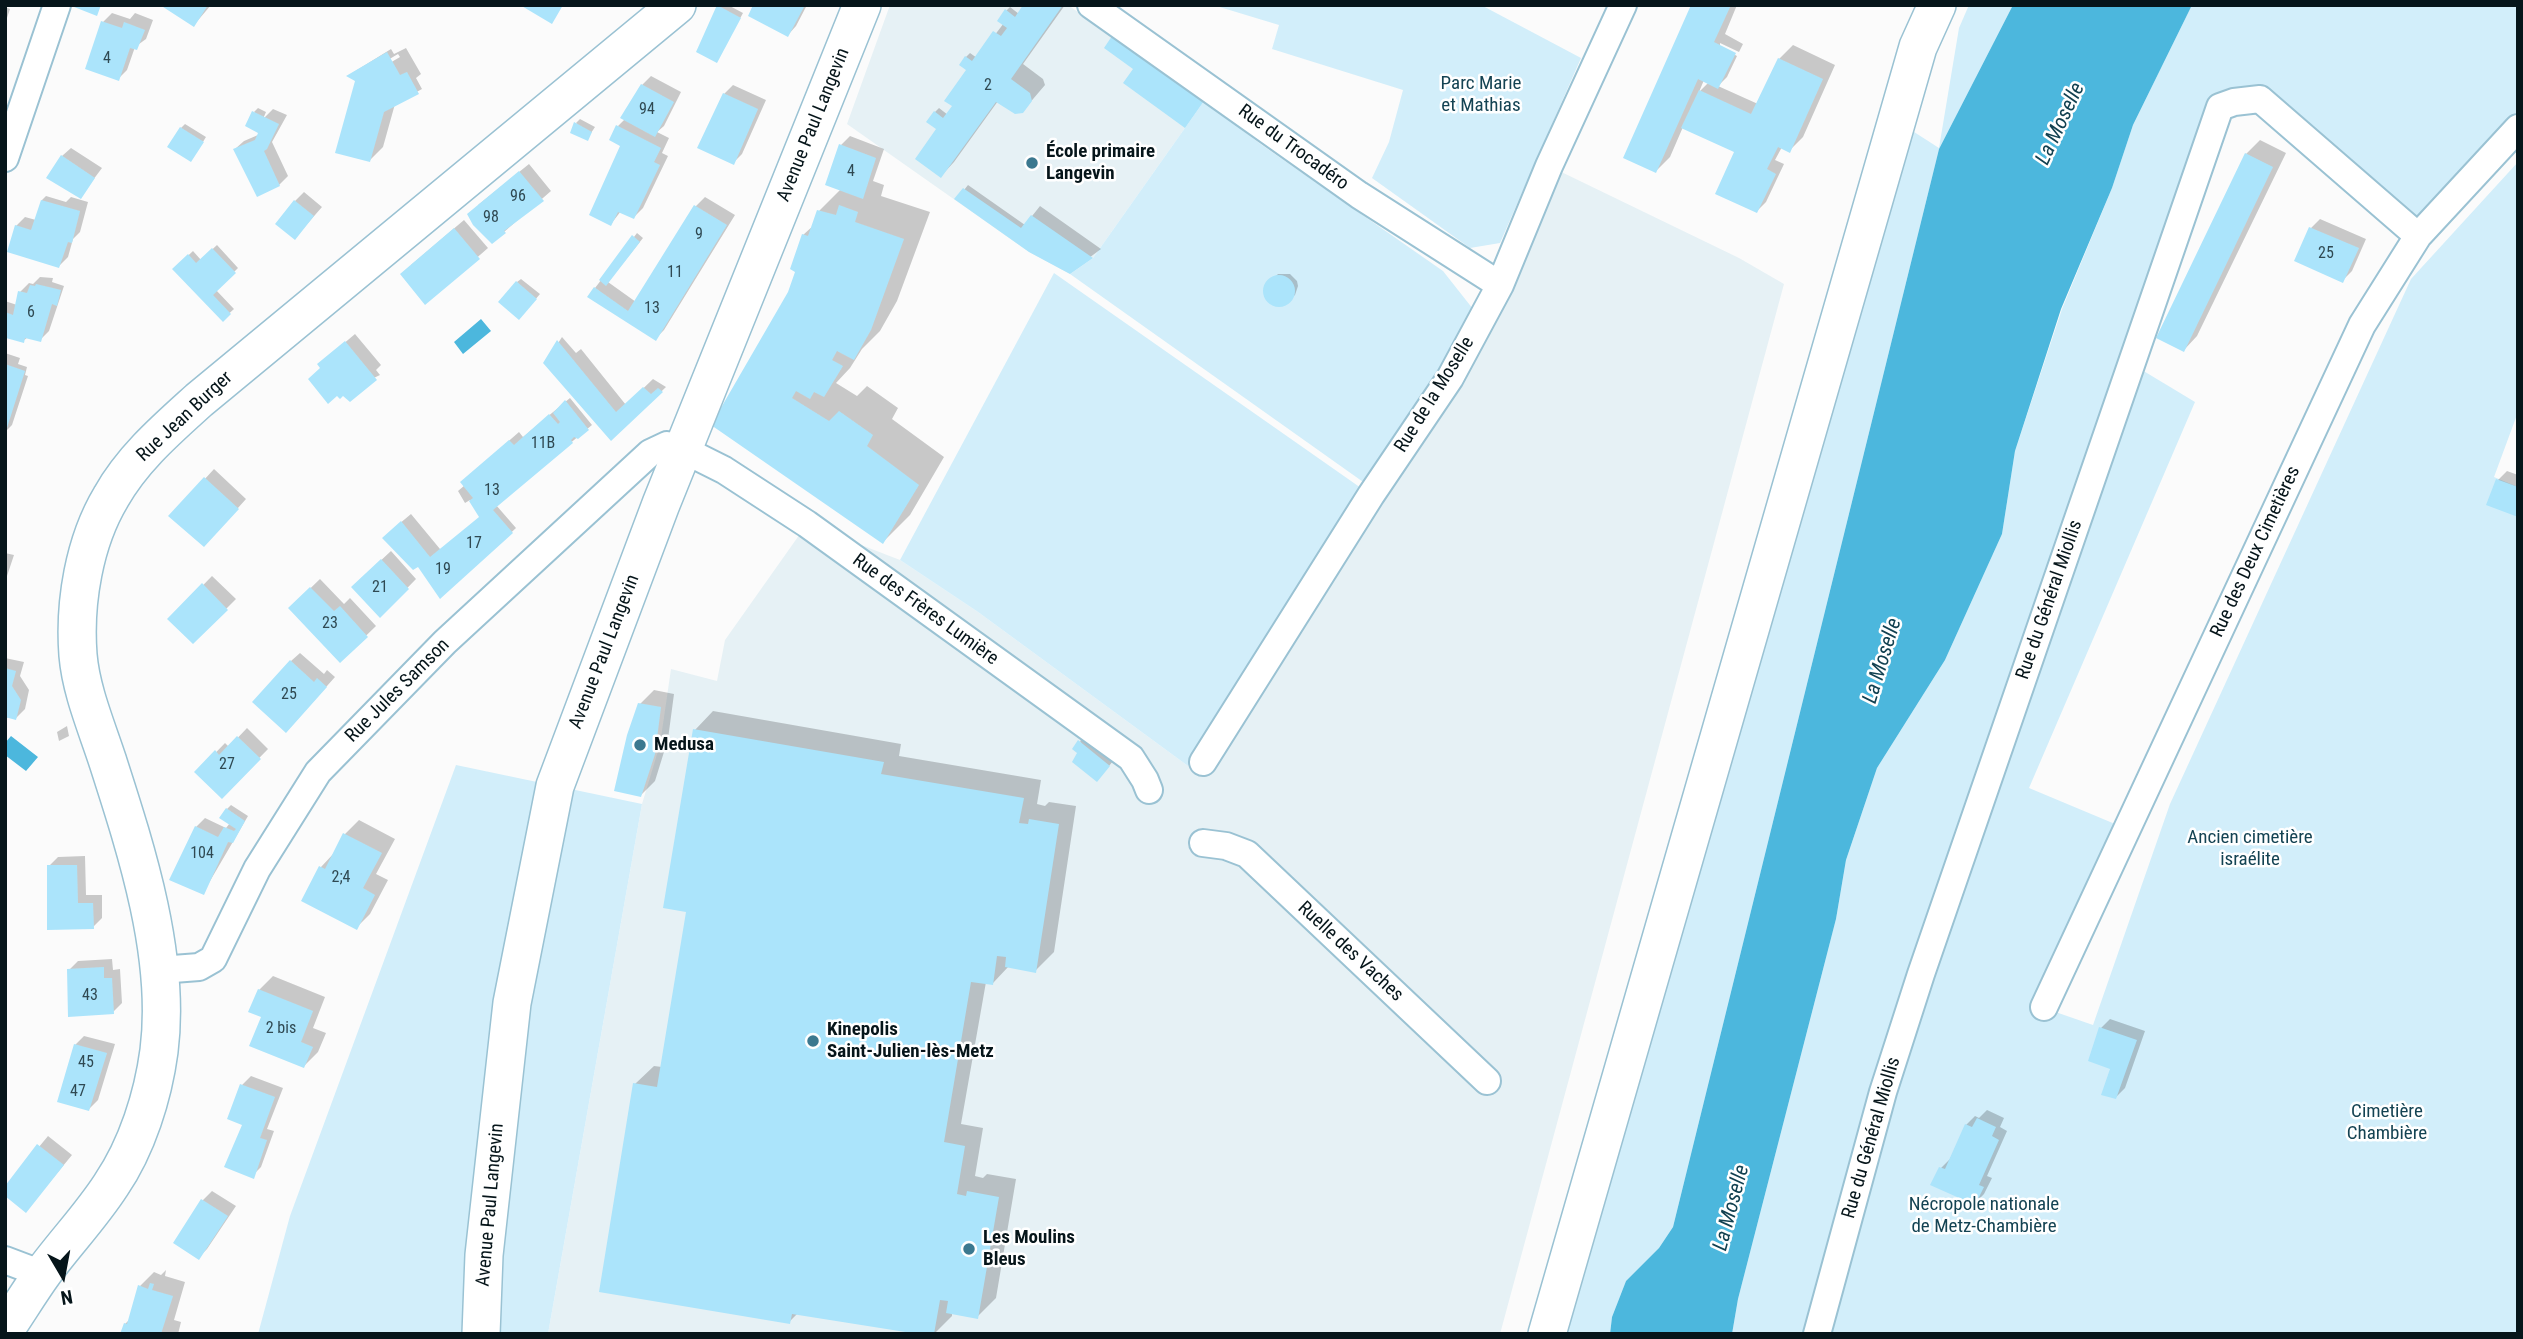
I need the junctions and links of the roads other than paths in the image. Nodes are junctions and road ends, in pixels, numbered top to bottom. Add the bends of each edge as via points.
1 (57, 5) edge
2 (677, 5) edge
3 (862, 5) edge
4 (1091, 5) edge
5 (1623, 5) edge
6 (1937, 5) edge
7 (2518, 128) edge
8 (5, 158) edge
9 (2417, 236) junction
10 (1500, 285) junction
11 (684, 450) junction
12 (1203, 762) dead end
13 (1149, 790) dead end
14 (1203, 843) dead end
15 (160, 970) junction
16 (2044, 1007) dead end
17 (1487, 1080) dead end
18 (5, 1260) edge
19 (42, 1274) junction
20 (5, 1330) edge
21 (481, 1334) edge
22 (1547, 1334) edge
23 (1817, 1334) edge

1 - 8 street
2 - 15 main road, Rue Jean Burger via 199,400 144,450 111,496 96,527 83,577 78,657 146,898
3 - 11 main road, Avenue Paul Langevin
4 - 10 street, Rue du Trocadéro via 1359,195
5 - 10 street, Rue de la Moselle
6 - 22 main road via 1914,59
7 - 9 street, Rue des Deux Cimetières
9 - 16 street, Rue des Deux Cimetières via 2362,325
9 - 23 street, Rue du Général Miollis via 2260,99 2220,107 1921,974
10 - 12 street, Rue de la Moselle via 1450,377
11 - 13 street, Rue des Frères Lumière via 807,524 1131,758
11 - 15 street, Rue Jules Samson via 667,445 650,453 445,642 318,772 257,869 213,959 199,967
11 - 21 main road, Avenue Paul Langevin via 555,786 512,1003 484,1255
14 - 17 street, Ruelle des Vaches via 1247,854
15 - 19 main road, Rue Jean Burger via 159,1049 131,1147 112,1184
18 - 19 street
19 - 20 main road, Rue Jean Burger

